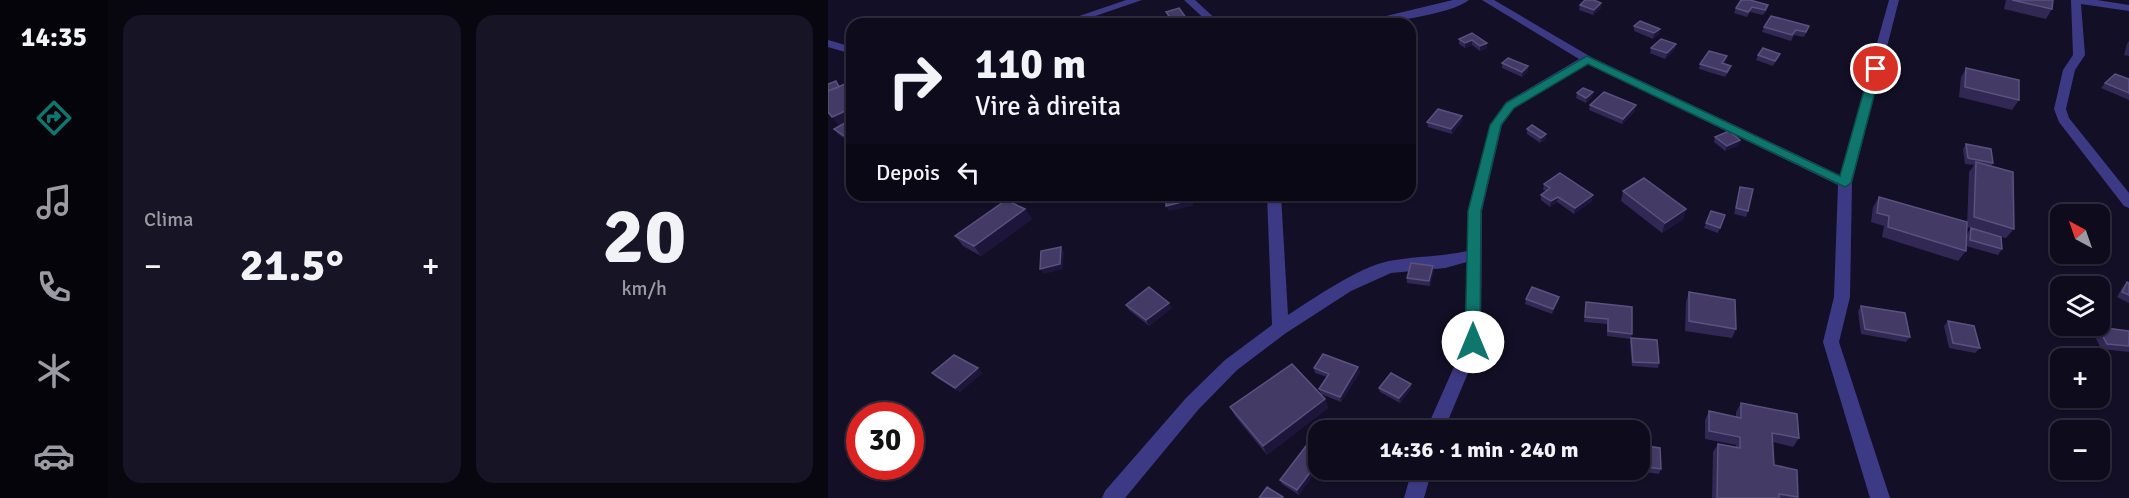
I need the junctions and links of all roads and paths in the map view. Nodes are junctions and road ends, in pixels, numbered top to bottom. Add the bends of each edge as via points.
1 (1137, 0) edge
2 (1189, 0) edge
3 (1464, 0) edge
4 (1487, 0) edge
5 (1894, 0) edge
6 (2076, 0) edge
7 (2129, 8) edge
8 (1080, 18) edge
9 (1209, 18) edge
10 (1393, 18) edge
11 (828, 43) edge
12 (846, 49) edge
13 (1587, 59) junction
14 (1845, 183) junction
15 (1274, 201) edge
16 (2129, 203) edge
17 (1473, 255) junction
18 (1280, 328) junction
19 (1439, 420) edge
20 (1419, 480) edge
21 (1112, 498) edge
22 (1414, 498) edge
23 (1880, 498) edge

1 - 8 street
2 - 9 street
3 - 10 street
4 - 13 street
5 - 14 street
6 - 7 street
6 - 16 street via 2079,55 2069,70 2060,109 2063,119
11 - 12 street
13 - 14 street
13 - 17 street via 1510,105 1501,115 1475,211
14 - 23 street via 1842,297 1831,342
15 - 18 street
17 - 18 street via 1389,267 1345,287
17 - 19 street via 1473,342
18 - 21 street via 1231,365 1192,404
20 - 22 street

